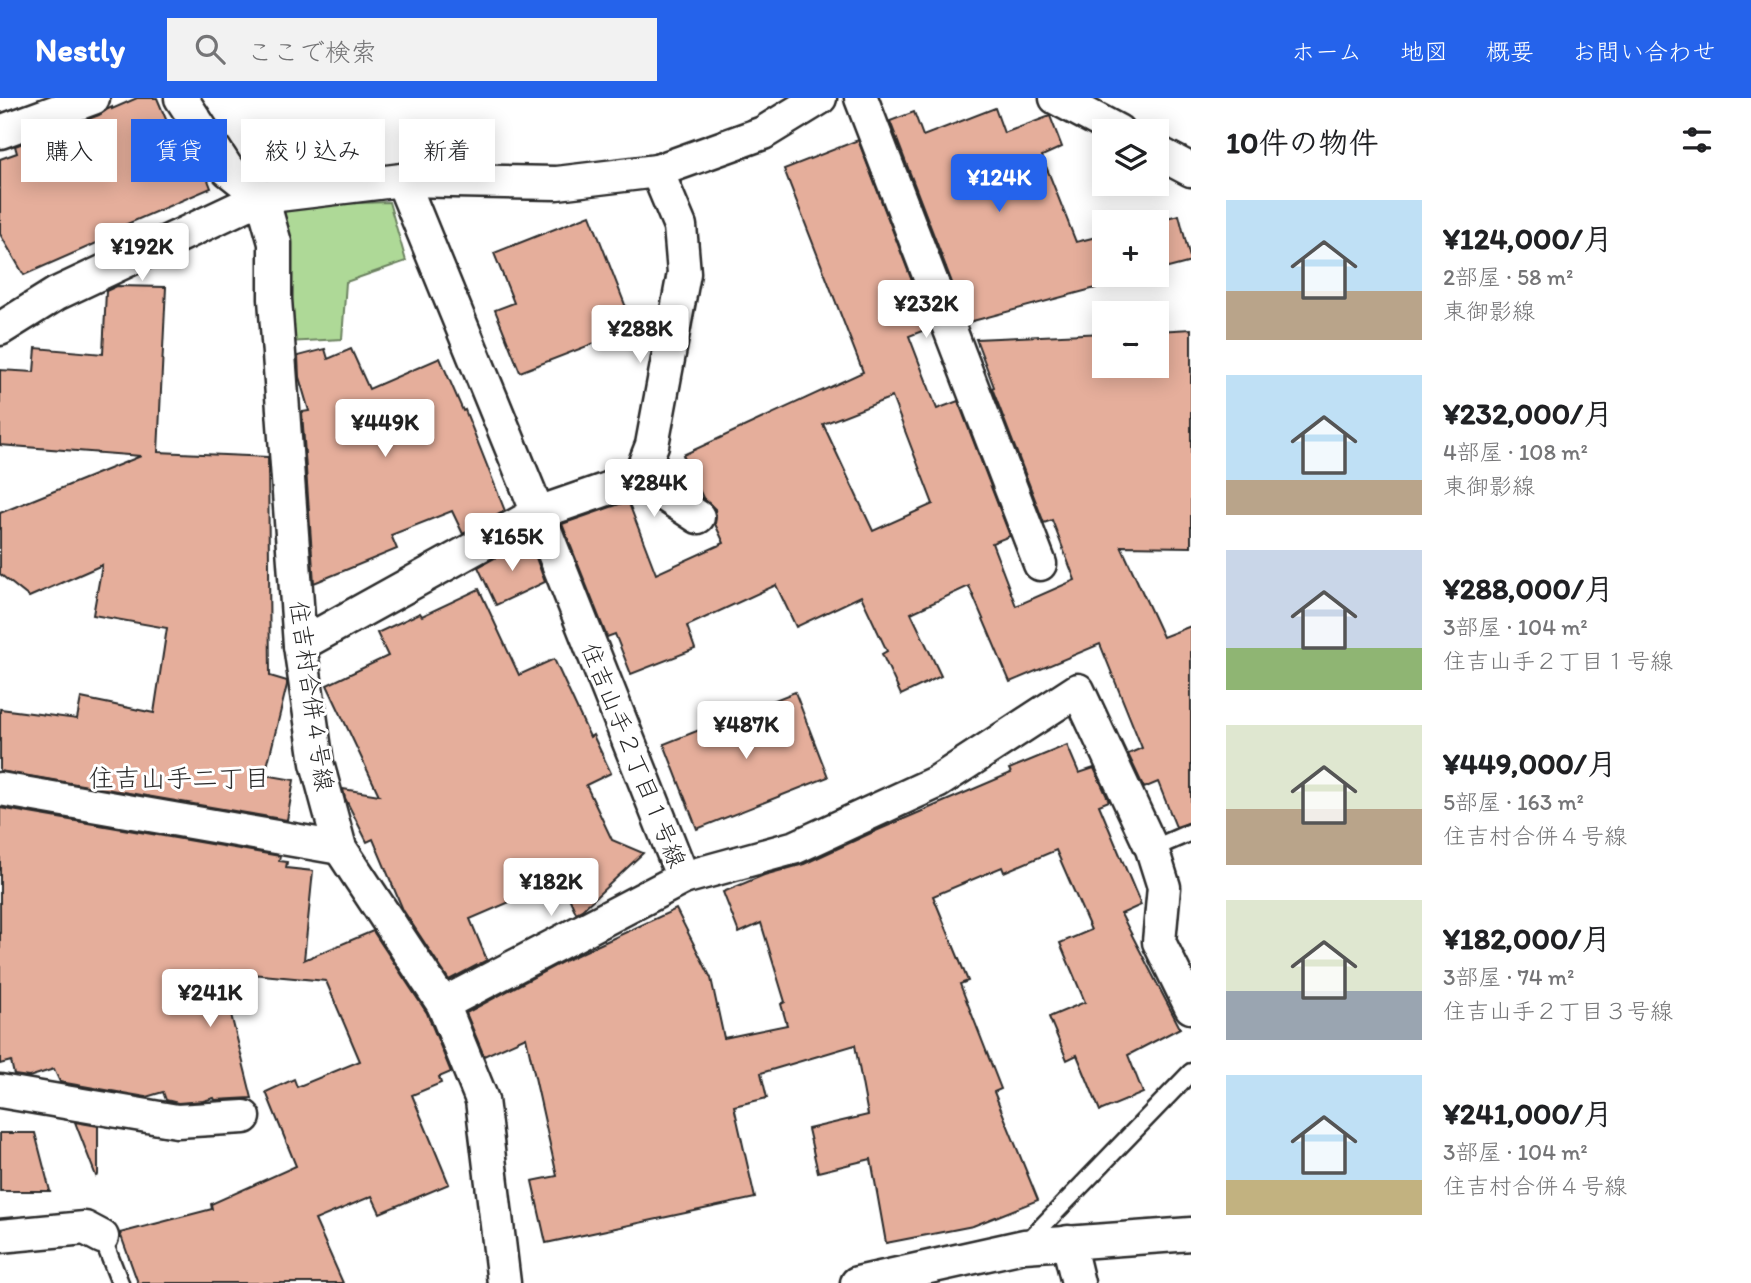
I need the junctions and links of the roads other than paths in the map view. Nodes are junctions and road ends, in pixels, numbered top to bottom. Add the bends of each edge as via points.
1 (93, 98) edge
2 (181, 98) edge
3 (820, 98) edge
4 (861, 98) edge
5 (1056, 98) edge
6 (1095, 119) edge
7 (0, 132) edge
8 (1169, 158) edge
9 (1191, 170) edge
10 (657, 172) junction
11 (399, 180) edge
12 (403, 182) edge
13 (495, 182) edge
14 (262, 197) junction
15 (0, 329) edge
16 (639, 478) junction
17 (538, 513) junction
18 (698, 517) dead end
19 (1040, 564) dead end
20 (300, 645) junction
21 (0, 789) edge
22 (1191, 832) edge
23 (340, 848) junction
24 (1152, 849) junction
25 (683, 878) junction
26 (443, 1004) junction
27 (1191, 1007) edge
28 (1191, 1072) edge
29 (0, 1091) edge
30 (244, 1117) dead end
31 (1191, 1234) edge
32 (0, 1236) edge
33 (102, 1237) joint
34 (1068, 1242) junction
35 (1024, 1245) junction
36 (120, 1283) edge
37 (503, 1283) edge
38 (857, 1283) edge
39 (1078, 1283) edge

1 - 7 street
2 - 14 street via 228,170
3 - 10 street via 763,133
4 - 19 street
5 - 6 street
8 - 9 street
10 - 13 street via 557,183
10 - 16 street via 680,226 684,273 652,446
11 - 14 street
12 - 17 street, 住吉山手２丁目１号線
14 - 15 street via 57,294
14 - 20 street, 住吉村合併４号線 via 275,243
16 - 17 street
16 - 18 street
17 - 20 street
17 - 25 street, 住吉山手２丁目１号線
20 - 23 street, 住吉村合併４号線 via 317,763
21 - 23 street
22 - 24 lane
23 - 26 street, 住吉村合併４号線
24 - 25 street, 住吉山手２丁目１号線 via 1078,690 937,782 796,847
24 - 27 street, 住吉山手２丁目１号線 via 1164,887 1159,942
25 - 26 street
26 - 37 street, 住吉村合併４号線 via 482,1100
28 - 35 lane
29 - 30 street via 177,1121
31 - 34 street
32 - 33 street via 86,1228
33 - 36 lane
34 - 35 street
34 - 39 street
35 - 38 street

